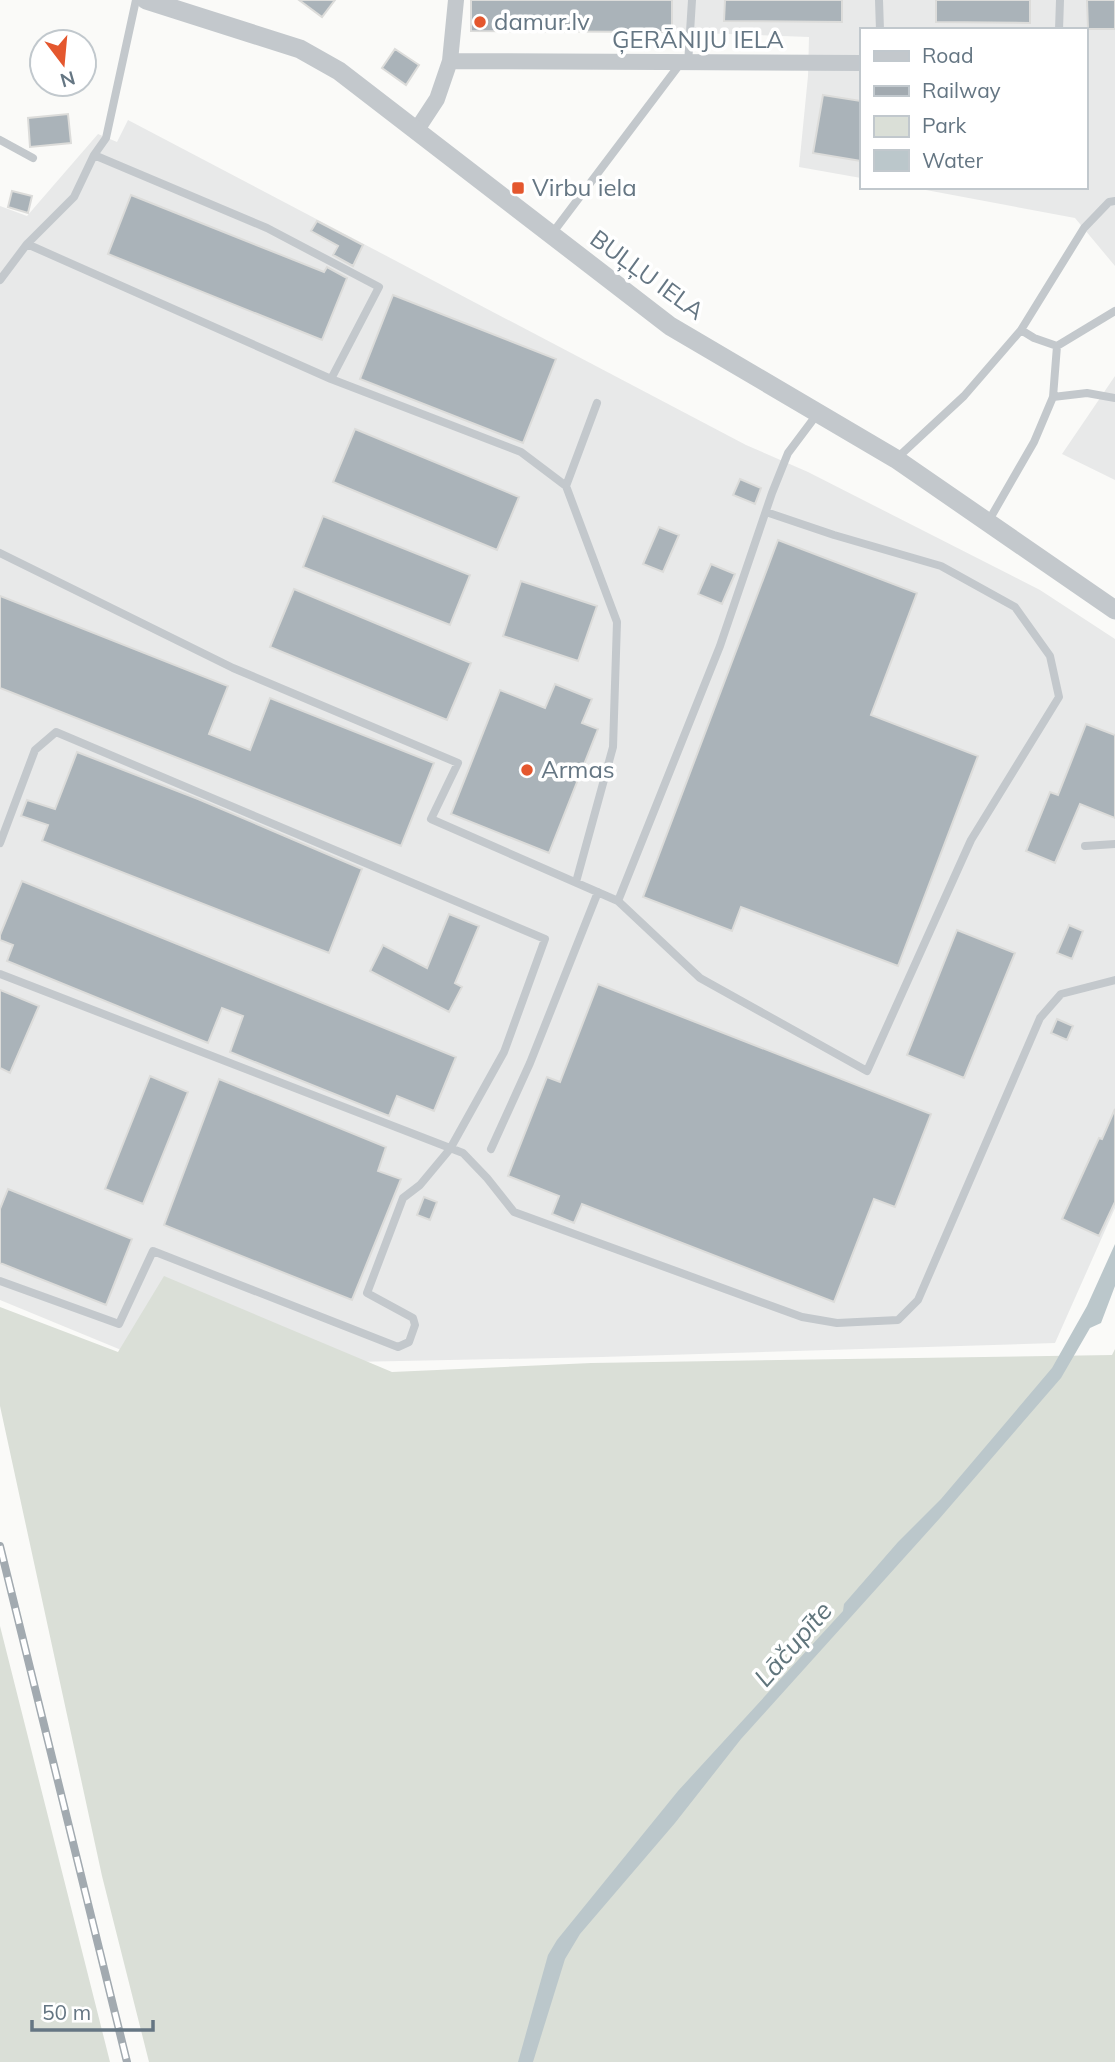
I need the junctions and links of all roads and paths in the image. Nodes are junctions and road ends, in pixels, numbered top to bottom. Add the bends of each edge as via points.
1 (136, 0) edge
2 (146, 0) edge
3 (456, 0) edge
4 (692, 0) edge
5 (879, 0) edge
6 (1060, 0) edge
7 (880, 28) edge
8 (1059, 28) edge
9 (450, 61) junction
10 (860, 63) edge
11 (684, 64) junction
12 (416, 131) junction
13 (0, 140) edge
14 (94, 155) junction
15 (33, 158) dead end
16 (1115, 201) edge
17 (551, 235) junction
18 (27, 244) junction
19 (0, 280) edge
20 (1115, 311) edge
21 (1021, 330) junction
22 (1057, 346) junction
23 (331, 379) junction
24 (1053, 397) junction
25 (1115, 398) edge
26 (597, 403) dead end
27 (819, 412) junction
28 (896, 459) junction
29 (566, 486) junction
30 (766, 512) junction
31 (987, 524) junction
32 (0, 553) edge
33 (1115, 610) edge
34 (0, 843) edge
35 (1115, 844) edge
36 (1085, 846) dead end
37 (576, 882) junction
38 (598, 892) junction
39 (618, 901) junction
40 (0, 974) edge
41 (1115, 981) edge
42 (450, 1149) junction
43 (491, 1149) dead end
44 (0, 1281) edge

1 - 14 lane via 106,138
2 - 12 street, BUĻĻU IELA via 300,49 339,71
3 - 9 street
4 - 11 lane
5 - 7 lane
6 - 8 lane
9 - 11 street, ĢERĀNIJU IELA
9 - 12 street via 437,99
10 - 11 street, ĢERĀNIJU IELA
11 - 17 lane
12 - 17 street, BUĻĻU IELA
13 - 15 lane
14 - 18 lane via 74,197
14 - 23 lane via 267,228 379,287
16 - 21 lane via 1084,228
17 - 27 street, BUĻĻU IELA via 670,326
18 - 19 lane
18 - 23 lane
20 - 22 lane
21 - 22 lane
21 - 28 lane via 964,396
22 - 24 lane
23 - 29 lane via 521,452
24 - 25 lane via 1087,393
24 - 31 lane via 1034,442
26 - 29 lane
27 - 28 street, BUĻĻU IELA
27 - 30 lane via 788,453
28 - 31 street, BUĻĻU IELA
29 - 37 lane via 617,622 613,747
30 - 39 lane via 720,646
30 - 39 lane via 941,566 1016,607 1050,656 1059,697 971,840 867,1071 701,978
31 - 33 street, BUĻĻU IELA
32 - 37 lane via 233,668 458,763 431,818
34 - 42 lane via 35,750 56,732 545,939 505,1052
35 - 36 lane
37 - 38 lane
38 - 39 lane
38 - 43 lane
40 - 42 lane
41 - 42 lane via 1061,994 1040,1018 918,1300 898,1320 837,1323 802,1317 514,1212 463,1153
42 - 44 lane via 403,1198 367,1293 413,1318 409,1342 398,1347 153,1251 119,1324

